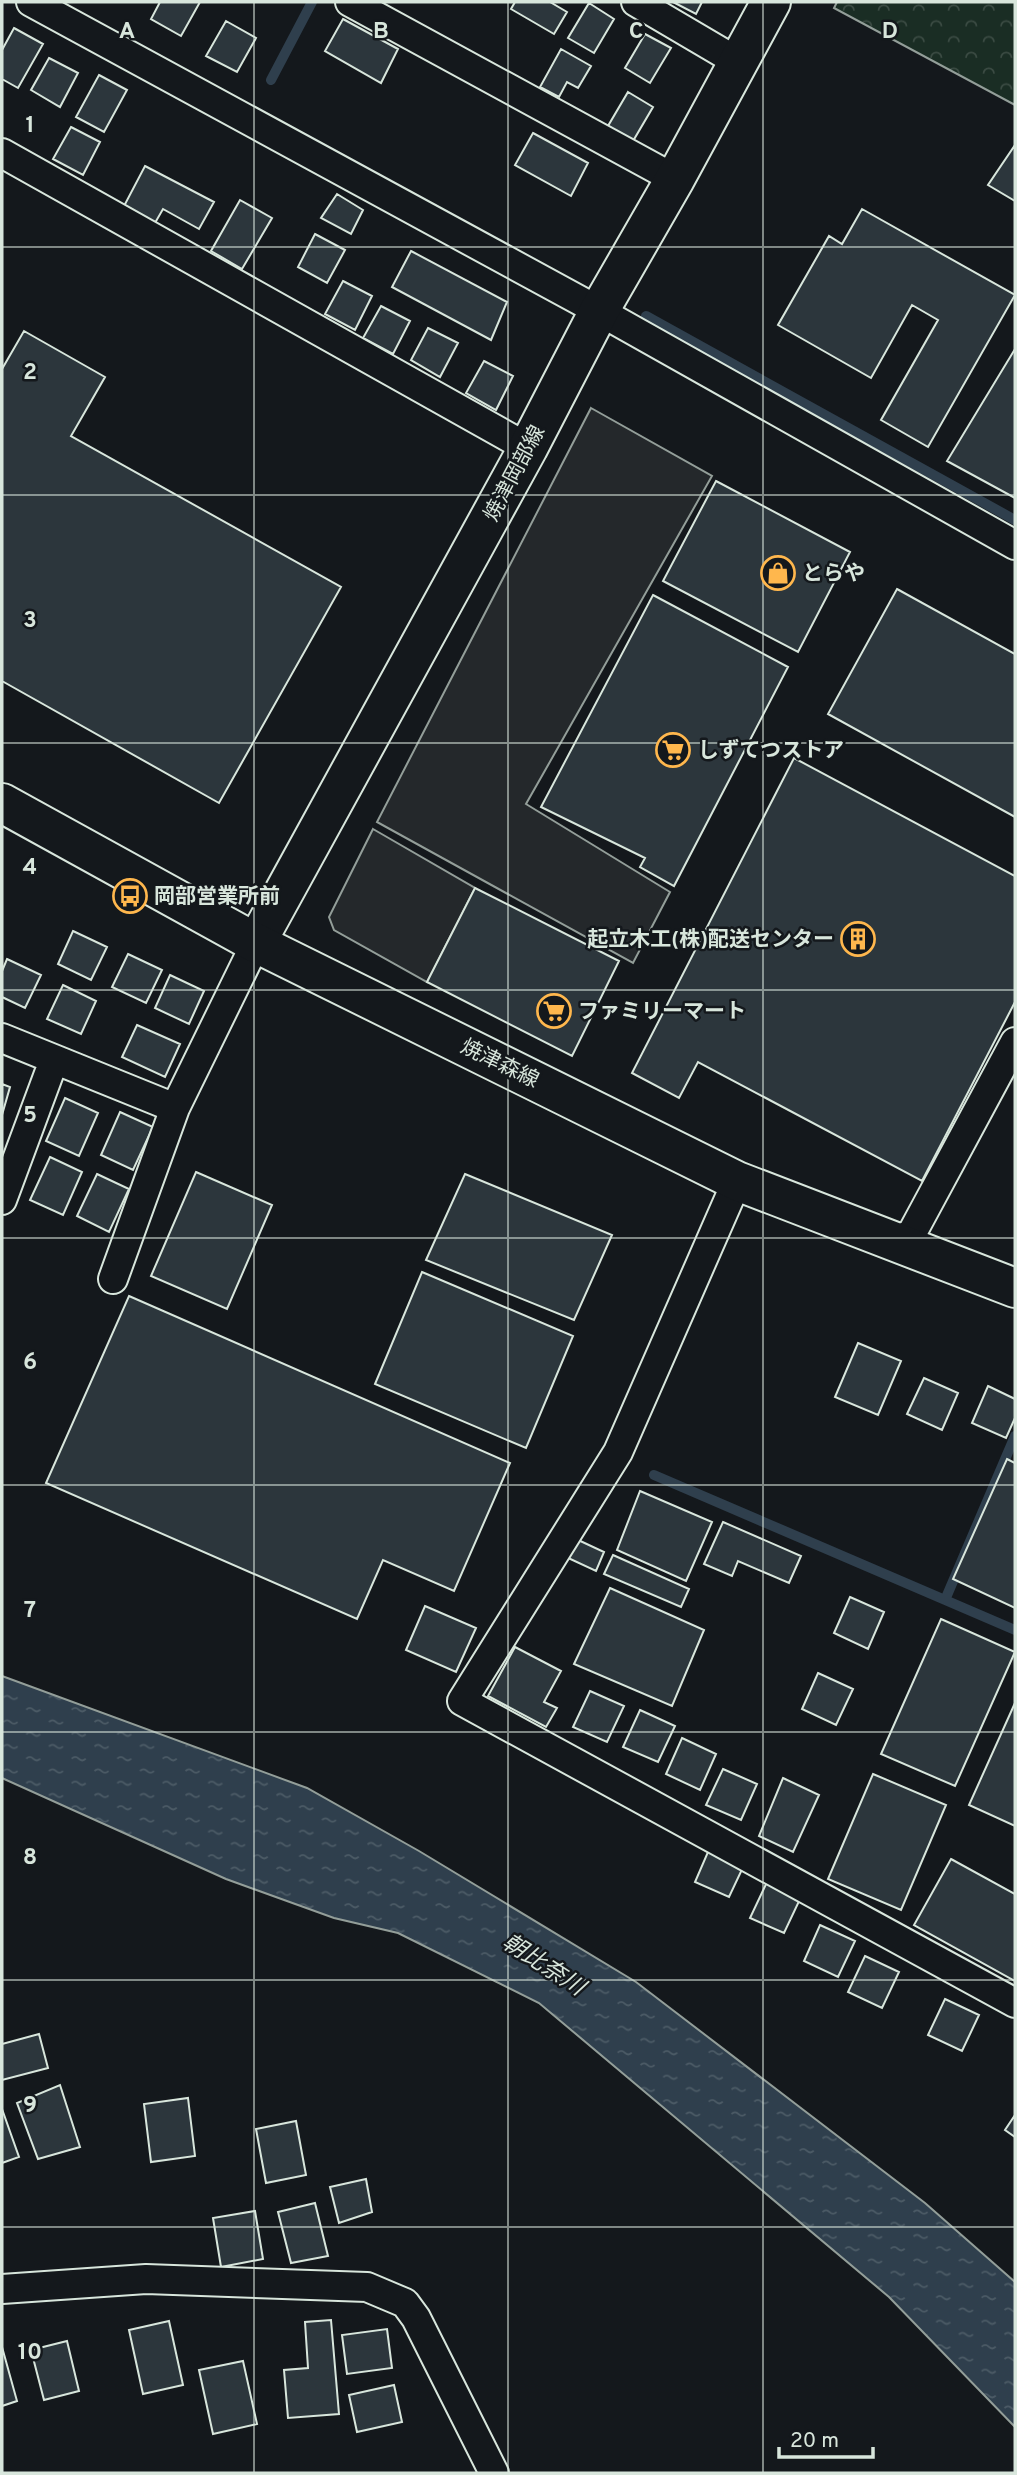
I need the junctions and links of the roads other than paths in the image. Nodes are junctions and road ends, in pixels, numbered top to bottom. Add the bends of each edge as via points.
1 (32, 2) edge
2 (350, 2) edge
3 (636, 2) edge
4 (771, 2) edge
5 (738, 62) junction
6 (2, 153) edge
7 (676, 179) junction
8 (599, 311) junction
9 (528, 448) junction
10 (1015, 545) edge
11 (3, 808) edge
12 (256, 943) junction
13 (2, 1038) edge
14 (1015, 1042) edge
15 (54, 1060) junction
16 (175, 1108) junction
17 (737, 1181) junction
18 (2, 1200) edge
19 (894, 1243) junction
20 (113, 1279) dead end
21 (1015, 1288) edge
22 (1015, 2003) edge
23 (2, 2288) edge
24 (494, 2473) edge

1 - 8 street
2 - 7 street
3 - 5 street
4 - 5 main road, 焼津岡部線
5 - 7 main road, 焼津岡部線
6 - 9 street
7 - 8 main road, 焼津岡部線
8 - 9 main road, 焼津岡部線
8 - 10 street
9 - 12 main road, 焼津岡部線
11 - 12 main road, 焼津森線
12 - 16 street
12 - 17 main road, 焼津森線
13 - 15 street
14 - 19 street via 912,1233
15 - 16 street
15 - 18 street
16 - 20 street
17 - 19 main road, 焼津森線
17 - 22 street via 618,1452 462,1701
19 - 21 main road, 焼津森線
23 - 24 street via 146,2278 367,2287 405,2303 416,2318

